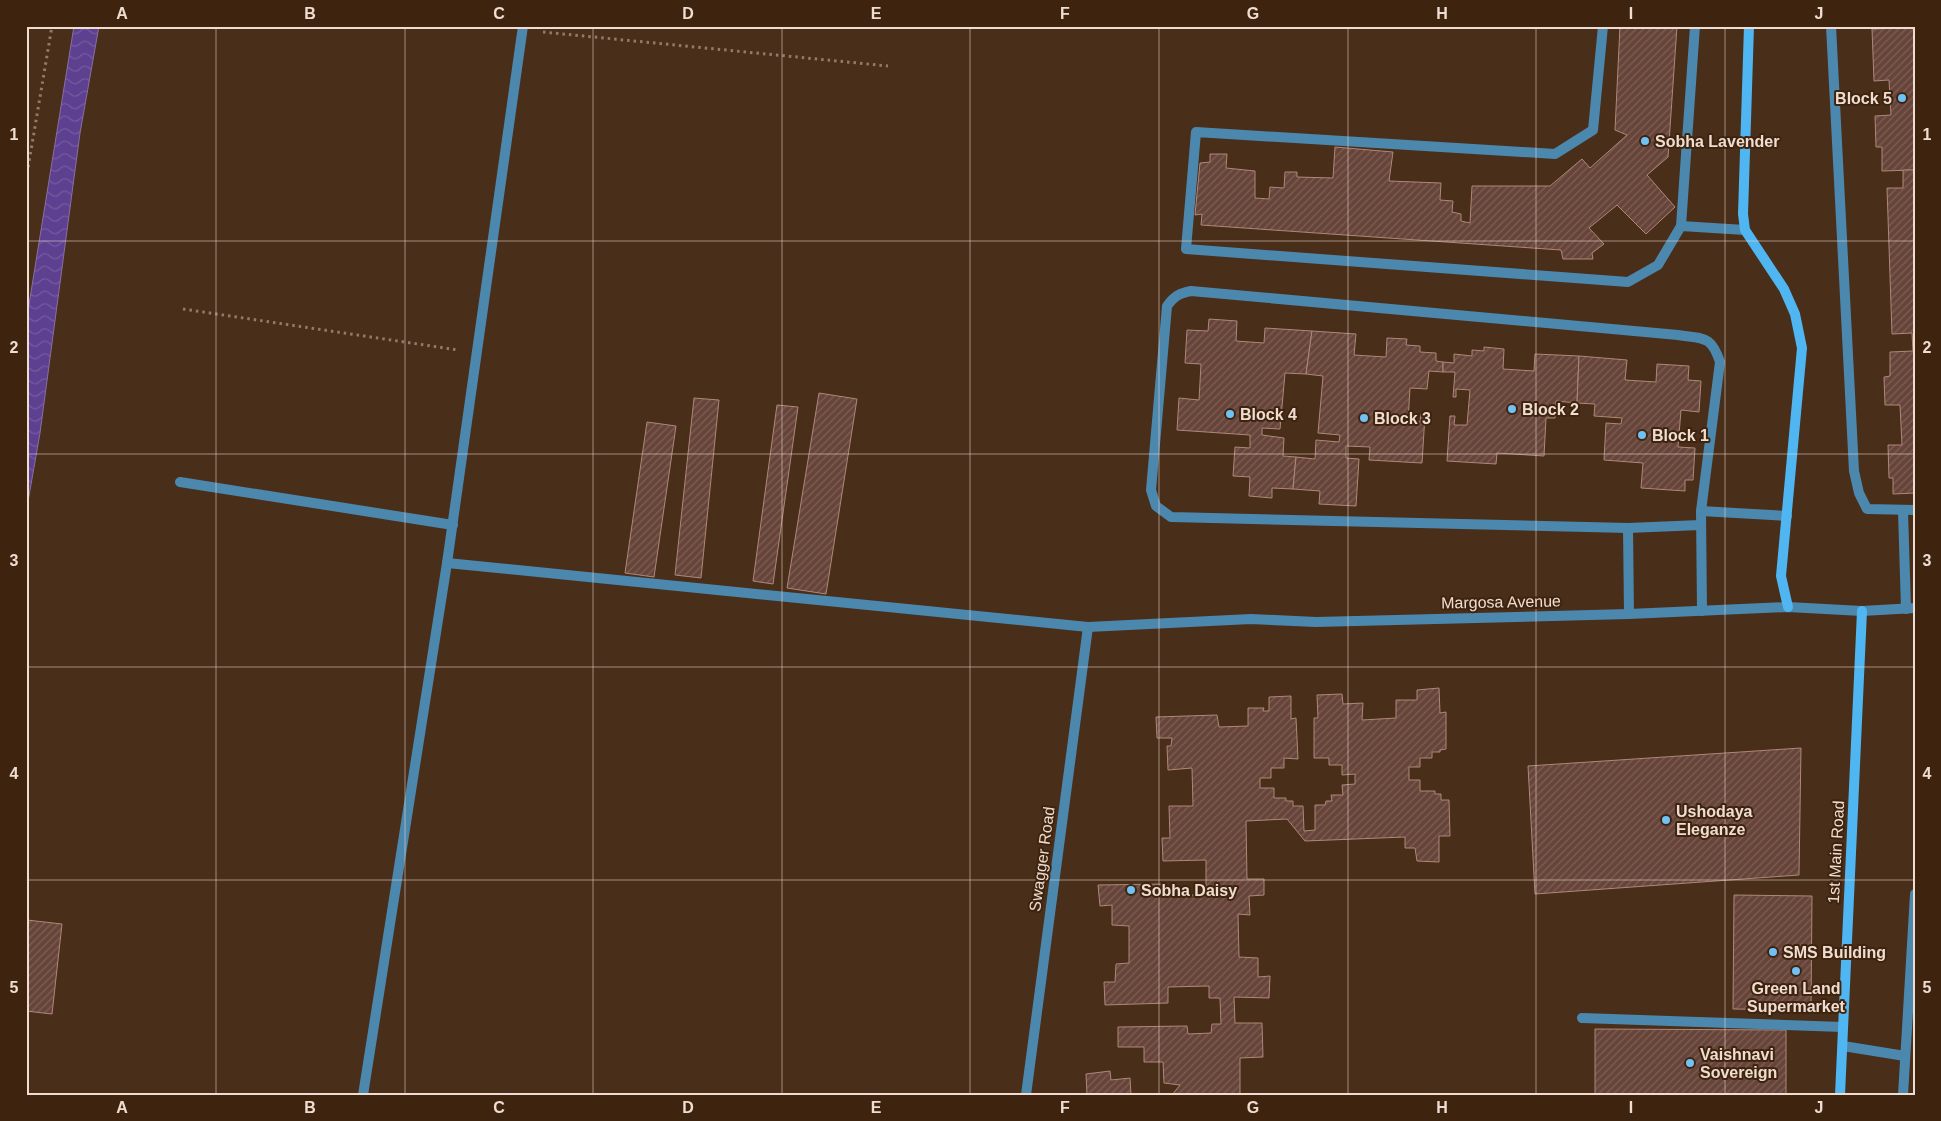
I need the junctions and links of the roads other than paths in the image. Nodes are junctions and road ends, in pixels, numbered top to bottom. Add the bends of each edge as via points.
1 (1603, 26) edge
2 (1696, 26) edge
3 (1750, 26) edge
4 (1831, 26) edge
5 (523, 28) edge
6 (1681, 226) junction
7 (1745, 230) junction
8 (180, 482) dead end
9 (1915, 510) edge
10 (1701, 511) junction
11 (1903, 511) junction
12 (1787, 516) junction
13 (453, 525) junction
14 (1700, 525) junction
15 (1628, 528) junction
16 (447, 563) junction
17 (1788, 607) junction
18 (1910, 608) edge
19 (1702, 611) junction
20 (1862, 611) junction
21 (1629, 614) junction
22 (1088, 627) junction
23 (1915, 894) edge
24 (1582, 1018) dead end
25 (1843, 1027) junction
26 (1843, 1046) junction
27 (1905, 1056) junction
28 (363, 1095) edge
29 (1026, 1095) edge
30 (1840, 1095) edge
31 (1903, 1095) edge

1 - 6 street via 1593,130 1555,154 1196,132 1186,248 1628,282 1658,265
2 - 6 street
3 - 7 street
4 - 11 street via 1854,471 1866,509
5 - 13 street
6 - 7 street
7 - 12 street via 1784,288 1795,314 1802,348
8 - 13 street
9 - 11 street
10 - 12 street
10 - 14 street
10 - 15 street via 1720,362 1715,347 1705,339 1191,290 1173,298 1167,306 1151,490 1156,506 1171,517
11 - 18 street
12 - 17 street via 1781,576
13 - 16 street
14 - 15 street
14 - 19 street
15 - 21 street
16 - 22 street, Margosa Avenue
16 - 28 street
17 - 19 street, Margosa Avenue
17 - 20 street, Margosa Avenue
18 - 20 street, Margosa Avenue
19 - 21 street, Margosa Avenue
20 - 25 street, 1st Main Road
21 - 22 street, Margosa Avenue via 1316,622 1252,619
22 - 29 street, Swagger Road
23 - 27 street
24 - 25 street
25 - 26 street, 1st Main Road
26 - 27 street
26 - 30 street, 1st Main Road
27 - 31 street

